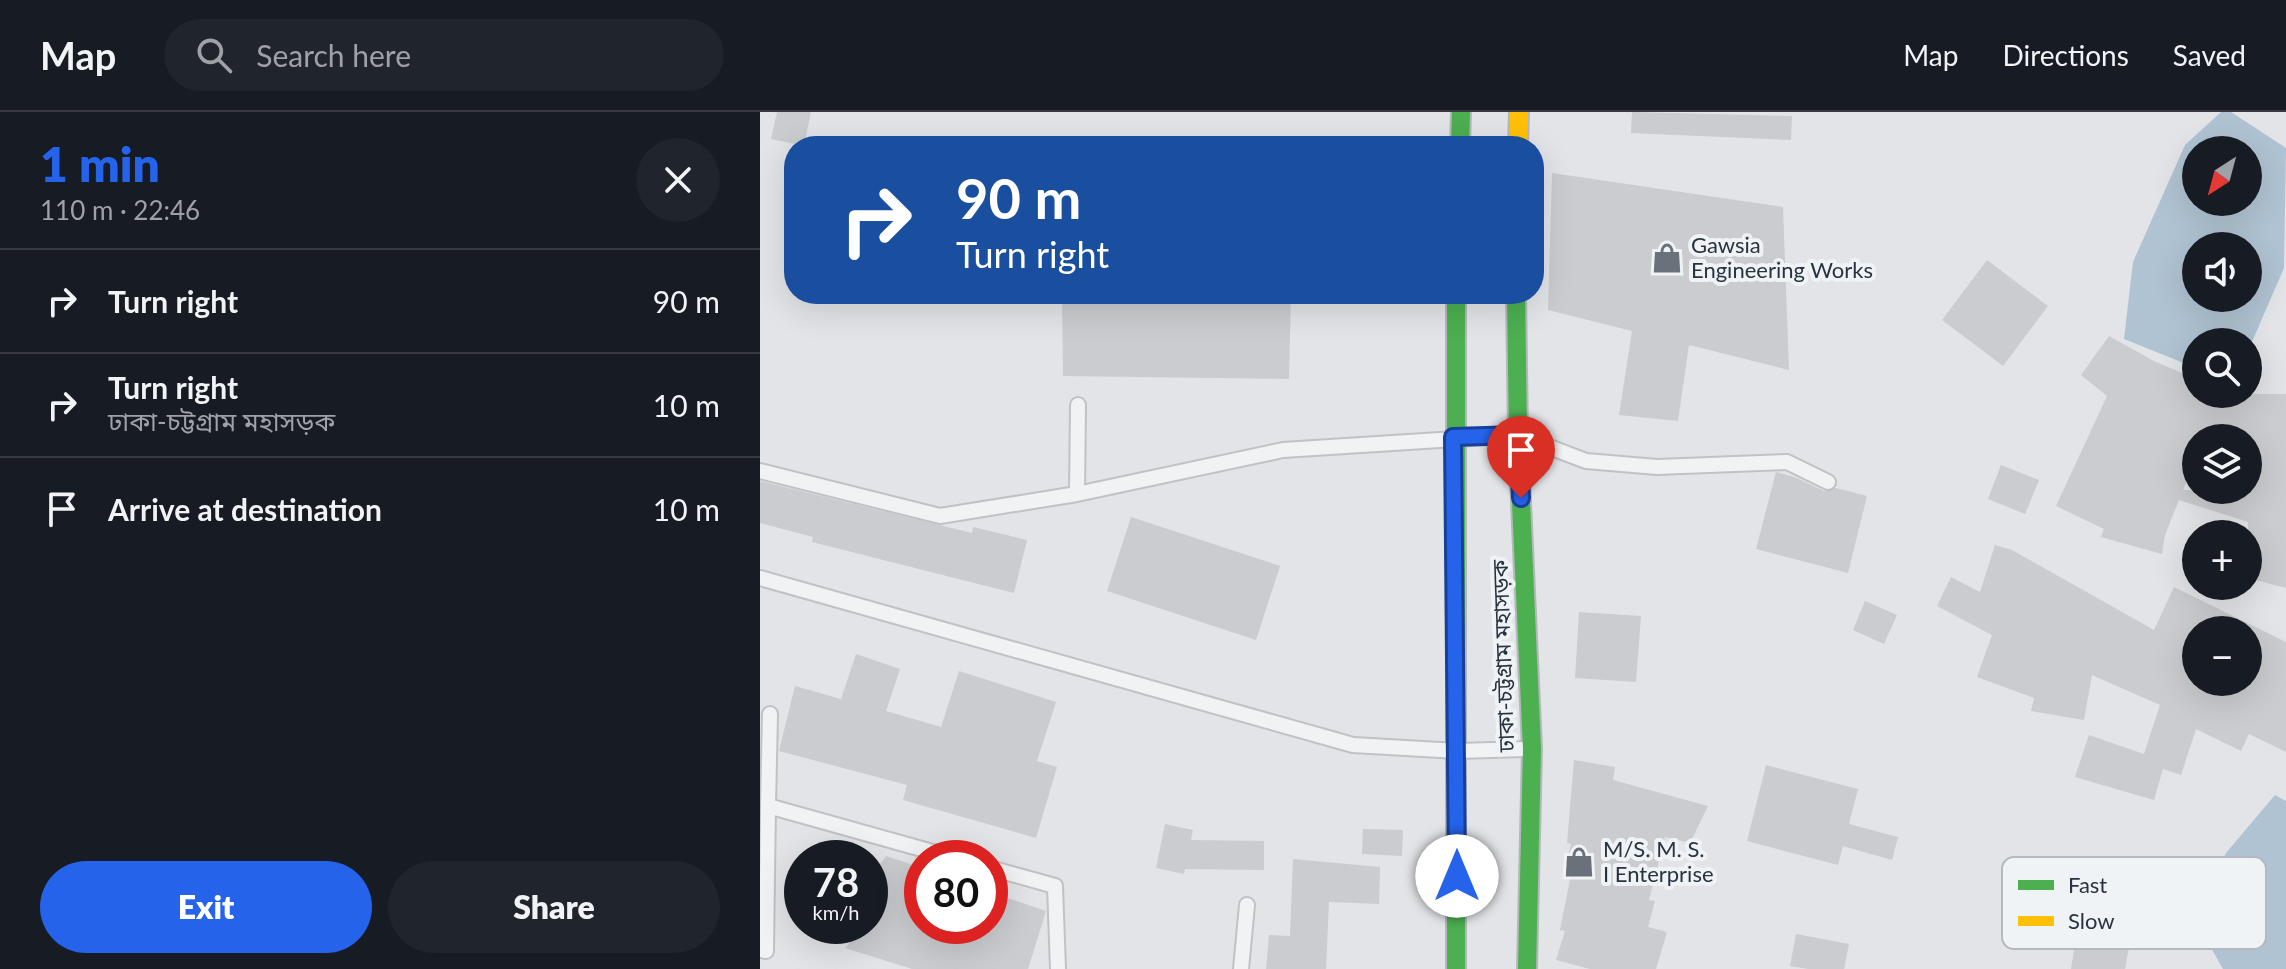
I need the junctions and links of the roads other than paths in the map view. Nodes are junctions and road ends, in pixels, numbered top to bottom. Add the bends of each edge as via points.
1 (1461, 112) edge
2 (1519, 112) edge
3 (1460, 136) edge
4 (1518, 136) edge
5 (1456, 304) edge
6 (1516, 304) edge
7 (1078, 405) dead end
8 (1518, 435) junction
9 (1453, 437) junction
10 (760, 471) edge
11 (1828, 482) dead end
12 (1077, 494) junction
13 (760, 578) edge
14 (770, 714) dead end
15 (1532, 749) junction
16 (1458, 751) junction
17 (768, 806) junction
18 (904, 844) edge
19 (1008, 873) edge
20 (1247, 905) dead end
21 (760, 950) edge
22 (1058, 969) edge
23 (1241, 969) edge
24 (1456, 969) edge
25 (1527, 969) edge

1 - 3 highway
2 - 4 highway
5 - 9 highway, ঢাকা-চট্টগ্রাম মহাসড়ক
6 - 8 highway, ঢাকা-চট্টগ্রাম মহাসড়ক
7 - 12 lane
8 - 9 lane
8 - 11 lane via 1586,461 1657,467 1787,462
8 - 15 highway, ঢাকা-চট্টগ্রাম মহাসড়ক
9 - 12 lane via 1283,450
9 - 16 highway, ঢাকা-চট্টগ্রাম মহাসড়ক
10 - 12 lane via 940,516
13 - 16 lane via 1353,745
14 - 17 lane
15 - 16 lane
15 - 25 highway, ঢাকা-চট্টগ্রাম মহাসড়ক
16 - 24 highway, ঢাকা-চট্টগ্রাম মহাসড়ক
17 - 18 lane
17 - 21 lane via 766,951
19 - 22 lane via 1055,886
20 - 23 lane

